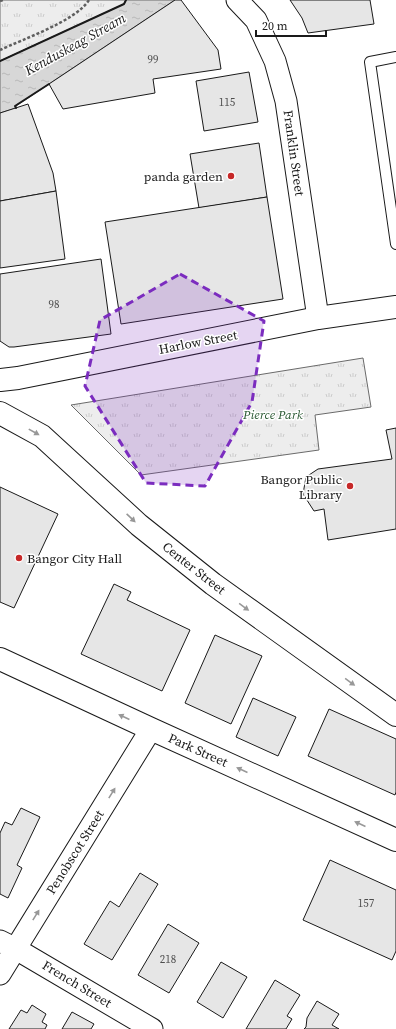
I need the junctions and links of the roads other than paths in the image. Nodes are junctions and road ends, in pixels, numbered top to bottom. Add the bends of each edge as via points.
1 (237, 0) edge
2 (396, 57) edge
3 (396, 244) edge
4 (396, 307) edge
5 (318, 318) junction
6 (0, 380) edge
7 (0, 413) edge
8 (0, 659) edge
9 (396, 715) edge
10 (151, 729) junction
11 (396, 840) edge
12 (8, 945) edge
13 (0, 974) edge
14 (152, 1029) edge

1 - 5 street, Franklin Street via 256,20 275,61 286,101
2 - 3 lane via 370,62
4 - 5 street, Harlow Street
5 - 6 street, Harlow Street
7 -> 9 street, Center Street via 42,436 139,525 213,584
10 -> 8 street, Park Street
11 -> 10 street, Park Street
12 -> 10 street, Penobscot Street
12 - 13 street, Penobscot Street
12 - 14 street, French Street

